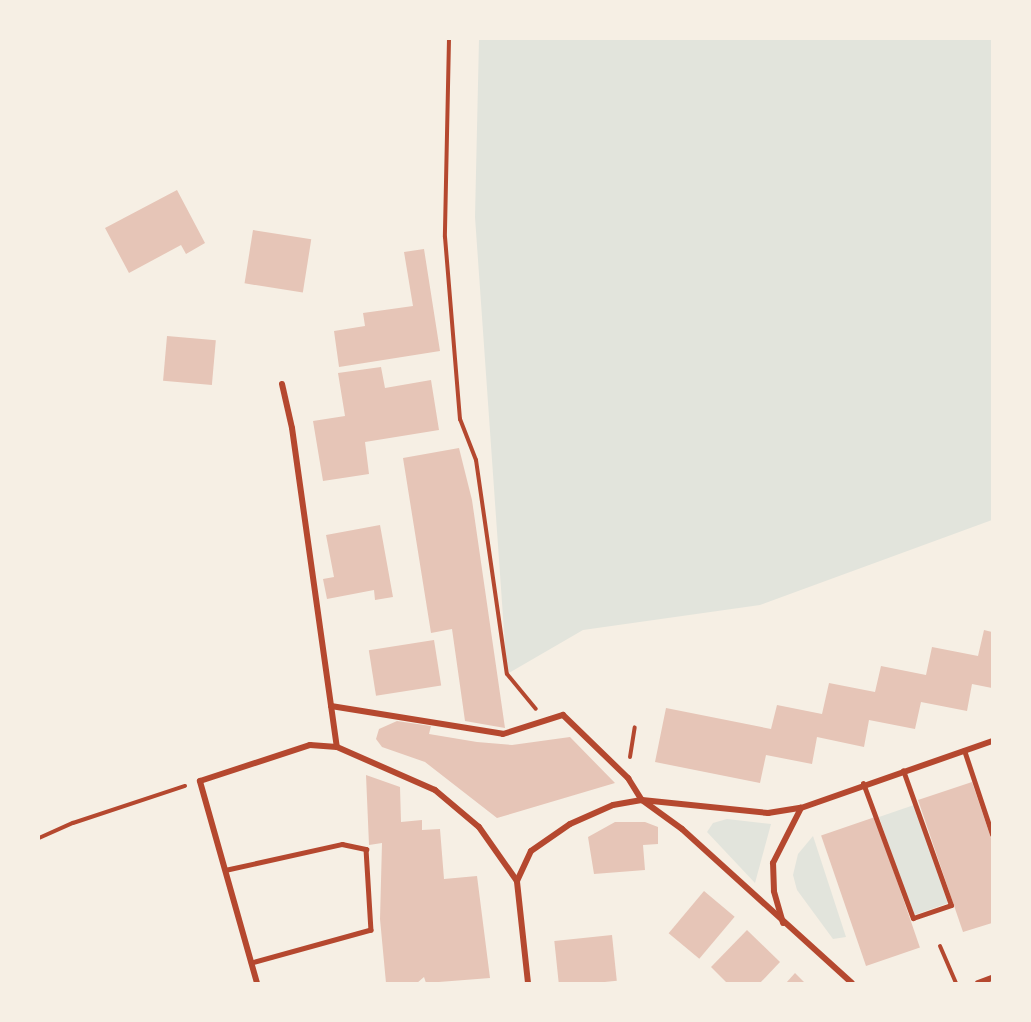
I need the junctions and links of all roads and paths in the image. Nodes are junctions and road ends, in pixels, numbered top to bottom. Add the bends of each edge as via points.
1 (449, 39) edge
2 (282, 384) dead end
3 (331, 706) junction
4 (546, 721) junction
5 (635, 727) dead end
6 (992, 741) edge
7 (337, 747) junction
8 (964, 750) junction
9 (630, 757) dead end
10 (903, 770) junction
11 (200, 781) junction
12 (863, 783) junction
13 (642, 800) junction
14 (801, 808) junction
15 (992, 834) edge
16 (39, 838) edge
17 (225, 870) junction
18 (517, 881) junction
19 (784, 924) junction
20 (940, 946) dead end
21 (251, 963) junction
22 (992, 978) edge
23 (257, 983) edge
24 (528, 983) edge
25 (852, 983) edge
26 (956, 983) edge
27 (978, 983) edge

1 - 4 path via 445,237 460,419 476,460 507,674
2 - 3 street via 292,428
3 - 4 street via 503,734
3 - 7 street
4 - 13 street via 563,715 628,778
5 - 9 path
6 - 8 street
7 - 11 street via 310,745
7 - 18 street via 435,790 479,827
8 - 10 street
8 - 15 street
10 - 12 street
10 - 12 street via 951,905 913,918
11 - 16 path
11 - 17 street
12 - 14 street
13 - 14 street via 768,813
13 - 18 street via 613,805 570,824 531,851
13 - 19 street via 682,829
14 - 19 street via 772,863 774,891
17 - 21 street
17 - 21 lane via 342,844 366,849 371,930
18 - 24 street
19 - 25 street
20 - 26 path
21 - 23 street
22 - 27 street

